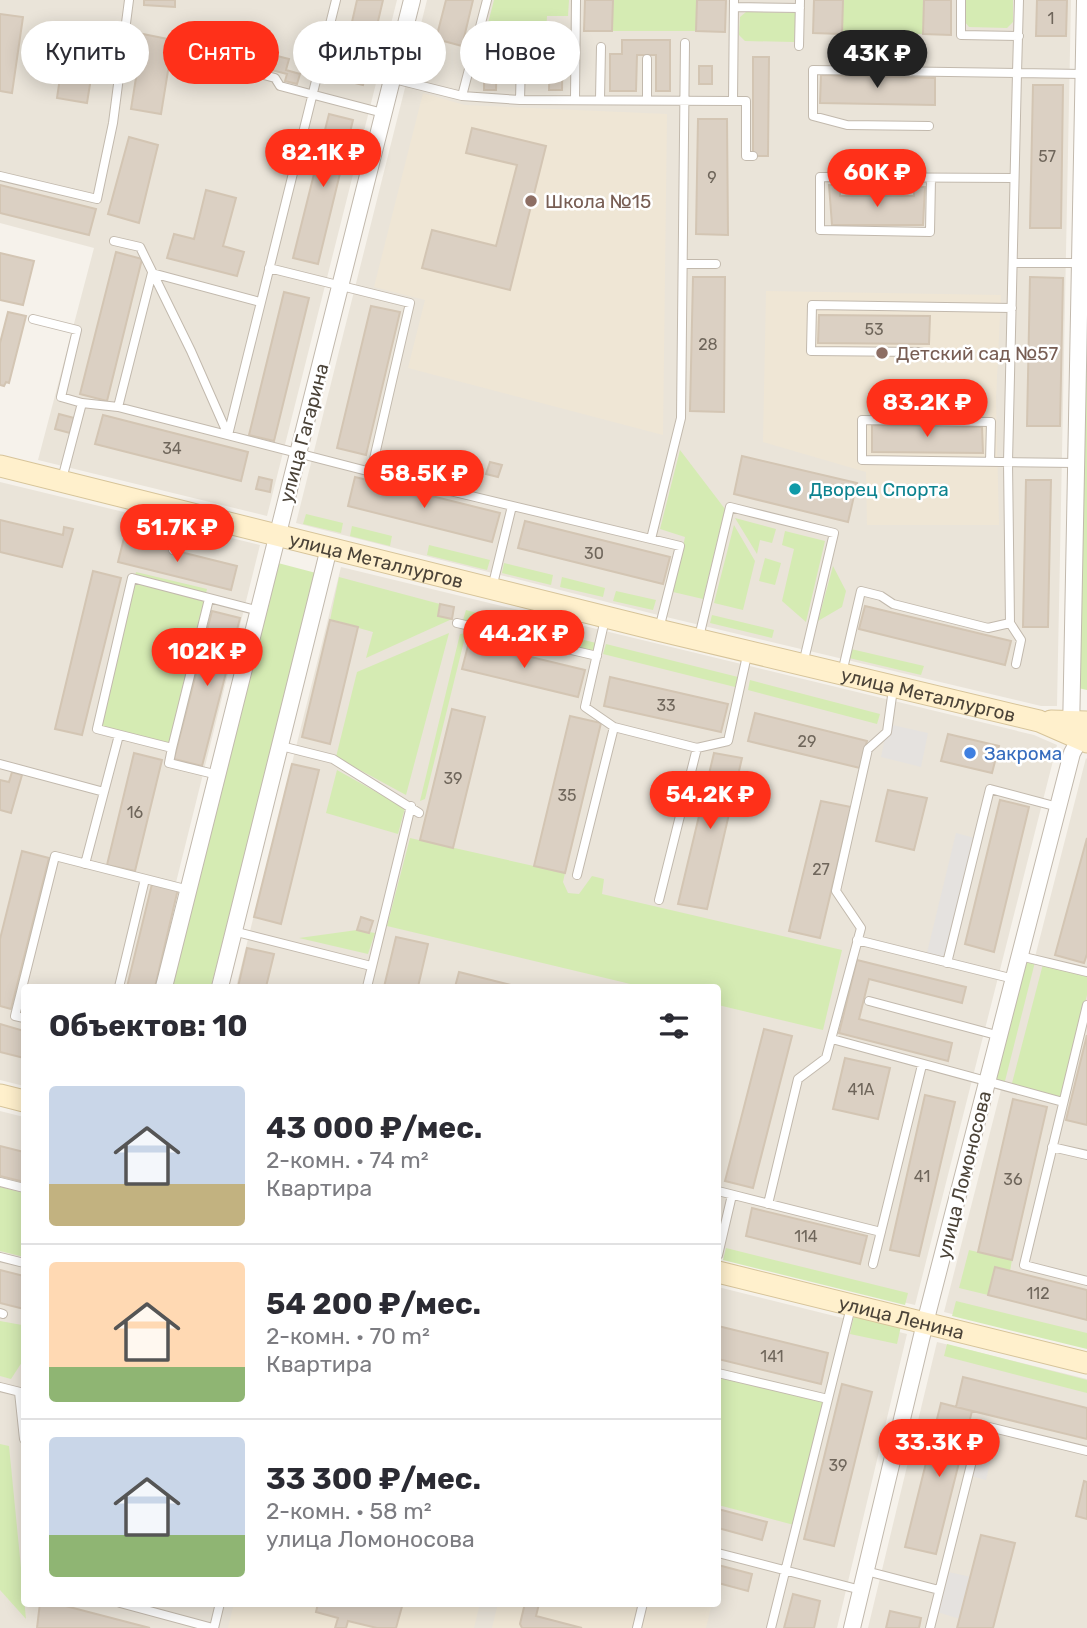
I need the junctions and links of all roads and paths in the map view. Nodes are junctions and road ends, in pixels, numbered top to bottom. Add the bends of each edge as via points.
1 (130, 0) edge
2 (335, 0) edge
3 (412, 0) edge
4 (487, 0) edge
5 (576, 0) edge
6 (961, 0) edge
7 (1019, 0) edge
8 (1085, 0) edge
9 (734, 4) edge
10 (800, 4) edge
11 (407, 21) edge
12 (1018, 36) junction
13 (685, 43) dead end
14 (799, 46) dead end
15 (601, 47) dead end
16 (647, 59) dead end
17 (1017, 73) junction
18 (1083, 74) junction
19 (279, 84) edge
20 (393, 84) edge
21 (414, 84) edge
22 (520, 84) edge
23 (310, 94) junction
24 (462, 96) junction
25 (575, 99) junction
26 (600, 99) junction
27 (520, 100) junction
28 (647, 100) junction
29 (685, 100) junction
30 (733, 101) junction
31 (385, 113) junction
32 (929, 126) dead end
33 (753, 156) dead end
34 (0, 176) edge
35 (931, 178) junction
36 (1014, 178) junction
37 (114, 241) dead end
38 (1013, 263) junction
39 (1084, 263) edge
40 (683, 264) junction
41 (716, 264) dead end
42 (270, 268) junction
43 (152, 273) junction
44 (342, 286) junction
45 (260, 302) junction
46 (1012, 308) junction
47 (33, 319) dead end
48 (921, 352) dead end
49 (82, 403) junction
50 (118, 407) junction
51 (228, 435) junction
52 (300, 453) junction
53 (990, 462) junction
54 (1007, 462) junction
55 (1075, 463) junction
56 (0, 466) edge
57 (371, 472) junction
58 (61, 481) junction
59 (512, 506) junction
60 (191, 513) junction
61 (278, 534) junction
62 (651, 539) junction
63 (330, 548) junction
64 (173, 550) dead end
65 (492, 589) junction
66 (209, 599) junction
67 (259, 611) junction
68 (606, 617) junction
69 (457, 622) dead end
70 (1010, 623) junction
71 (659, 630) junction
72 (698, 640) junction
73 (748, 651) junction
74 (597, 656) junction
75 (1016, 664) dead end
76 (803, 665) junction
77 (842, 673) junction
78 (893, 686) junction
79 (614, 727) junction
80 (1079, 734) edge
81 (119, 735) junction
82 (281, 746) junction
83 (172, 748) junction
84 (696, 748) junction
85 (0, 764) edge
86 (218, 775) junction
87 (104, 792) junction
88 (411, 806) junction
89 (1058, 807) junction
90 (419, 813) dead end
91 (85, 864) junction
92 (577, 876) dead end
93 (145, 879) junction
94 (189, 890) junction
95 (659, 900) dead end
96 (233, 931) junction
97 (857, 940) junction
98 (1020, 956) junction
99 (947, 962) junction
100 (372, 966) junction
101 (1087, 972) edge
102 (1014, 979) junction
103 (23, 984) edge
104 (120, 984) edge
105 (165, 984) edge
106 (221, 984) edge
107 (368, 984) edge
108 (21, 992) edge
109 (869, 1001) dead end
110 (1087, 1005) edge
111 (21, 1017) edge
112 (1000, 1036) junction
113 (832, 1039) junction
114 (922, 1065) junction
115 (988, 1084) junction
116 (0, 1095) edge
117 (21, 1100) edge
118 (1063, 1102) junction
119 (1052, 1147) junction
120 (1087, 1156) edge
121 (0, 1182) edge
122 (21, 1187) edge
123 (721, 1192) edge
124 (732, 1195) junction
125 (768, 1204) junction
126 (881, 1232) junction
127 (721, 1242) edge
128 (0, 1257) edge
129 (21, 1262) edge
130 (873, 1264) dead end
131 (721, 1273) edge
132 (1087, 1281) edge
133 (852, 1305) junction
134 (926, 1323) junction
135 (1087, 1363) edge
136 (721, 1374) edge
137 (0, 1387) edge
138 (21, 1393) edge
139 (828, 1399) junction
140 (1087, 1451) edge
141 (721, 1554) edge
142 (785, 1570) junction
143 (866, 1571) junction
144 (861, 1590) junction
145 (939, 1590) junction
146 (135, 1607) edge
147 (219, 1607) edge
148 (642, 1607) edge
149 (213, 1628) edge
150 (637, 1628) edge
151 (771, 1628) edge
152 (852, 1628) edge
153 (930, 1628) edge

1 - 34 lane via 97,199
2 - 23 lane
3 - 11 street, улица Гагарина
4 - 24 lane
5 - 25 lane
6 - 12 lane via 961,34
7 - 12 lane
8 - 18 street, улица Ломоносова
9 - 10 lane
9 - 30 lane
10 - 14 lane
12 - 17 lane
13 - 29 lane
15 - 26 lane
16 - 28 lane
17 - 18 lane
17 - 32 lane via 813,70 813,116 847,125
17 - 36 lane
18 - 39 street, улица Ломоносова
19 - 23 lane
20 - 31 street, улица Гагарина
21 - 24 lane
22 - 27 lane
23 - 31 lane
23 - 42 lane
24 - 27 lane
25 - 26 lane
25 - 27 lane
26 - 28 lane
28 - 29 lane
29 - 30 lane
29 - 40 lane
30 - 33 lane via 746,101 746,156
31 - 44 street, улица Гагарина
35 - 35 lane via 930,232 820,230 820,177
35 - 36 lane
36 - 38 lane
37 - 43 lane via 139,247
38 - 39 lane
38 - 46 lane
39 - 55 street, улица Ломоносова
40 - 41 lane
40 - 62 lane via 681,418
42 - 44 lane
42 - 45 lane
43 - 45 lane
43 - 50 lane
43 - 51 lane
44 - 52 street, улица Гагарина
44 - 57 lane via 410,303
45 - 51 lane
46 - 48 lane via 812,305 811,351
46 - 54 lane
47 - 49 lane via 77,330 61,397
49 - 50 lane
49 - 58 lane
50 - 51 lane
51 - 52 lane
52 - 57 lane
52 - 61 street, улица Гагарина
53 - 53 lane via 862,460 862,420 991,422
53 - 54 lane
54 - 55 lane
54 - 70 lane
55 - 80 street, улица Ломоносова
56 - 58 street, улица Металлургов
57 - 59 lane
58 - 60 street, улица Металлургов
59 - 62 lane
59 - 65 lane
60 - 61 street, улица Металлургов
60 - 64 lane via 187,532
61 - 63 street, улица Металлургов
61 - 67 street, улица Гагарина
62 - 71 lane via 680,546
63 - 65 street, улица Металлургов
63 - 82 street
65 - 68 street, улица Металлургов
66 - 67 lane
66 - 81 lane via 132,578 97,729
66 - 83 lane
67 - 86 street, улица Гагарина
68 - 71 street, улица Металлургов
68 - 74 lane
69 - 74 lane
70 - 75 lane via 1021,640
70 - 77 lane via 988,628 860,591
71 - 72 street, улица Металлургов
72 - 73 street, улица Металлургов
72 - 76 lane via 730,507 834,533
73 - 76 street, улица Металлургов
73 - 84 lane via 728,741
74 - 79 lane via 585,706
76 - 77 street, улица Металлургов
77 - 78 street, улица Металлургов
78 - 80 street, улица Металлургов
78 - 97 lane via 887,732 868,749 836,891 861,928
79 - 84 lane
79 - 92 lane
80 - 89 street, улица Ломоносова
81 - 83 lane
81 - 87 lane
82 - 88 lane via 333,759
82 - 96 street
83 - 86 lane via 169,763
84 - 95 lane
85 - 87 lane
86 - 94 street, улица Гагарина
87 - 91 lane
88 - 90 lane
88 - 100 lane
89 - 98 street, улица Ломоносова
89 - 99 lane via 990,789
91 - 93 lane
91 - 103 lane via 55,856
93 - 94 lane
93 - 104 lane
94 - 105 street, улица Гагарина
96 - 100 lane
96 - 106 street
97 - 99 lane
97 - 113 lane
98 - 101 lane
98 - 102 street, улица Ломоносова
99 - 102 lane
100 - 107 lane
102 - 112 street, улица Ломоносова
108 - 111 lane via 15,1016
109 - 112 lane
110 - 118 lane
112 - 115 street, улица Ломоносова
113 - 114 lane
113 - 125 lane via 826,1058 798,1079
114 - 115 lane
114 - 126 lane
115 - 118 lane
115 - 134 street, улица Ломоносова
116 - 117 street
118 - 119 lane
119 - 120 lane
119 - 132 lane via 1024,1265
121 - 122 lane
123 - 124 lane
124 - 125 lane
124 - 127 lane
125 - 126 lane
126 - 130 lane
128 - 129 lane
131 - 133 street, улица Ленина
133 - 134 street, улица Ленина
133 - 139 lane
134 - 135 street, улица Ленина
134 - 143 street, улица Ломоносова
136 - 139 lane
137 - 138 lane
139 - 142 lane
140 - 145 lane via 981,1425
141 - 142 lane
142 - 144 lane
142 - 151 lane
143 - 144 street, улица Ломоносова
143 - 145 lane
144 - 152 street, улица Ломоносова
145 - 153 lane
146 - 149 lane
147 - 149 lane
148 - 150 lane

